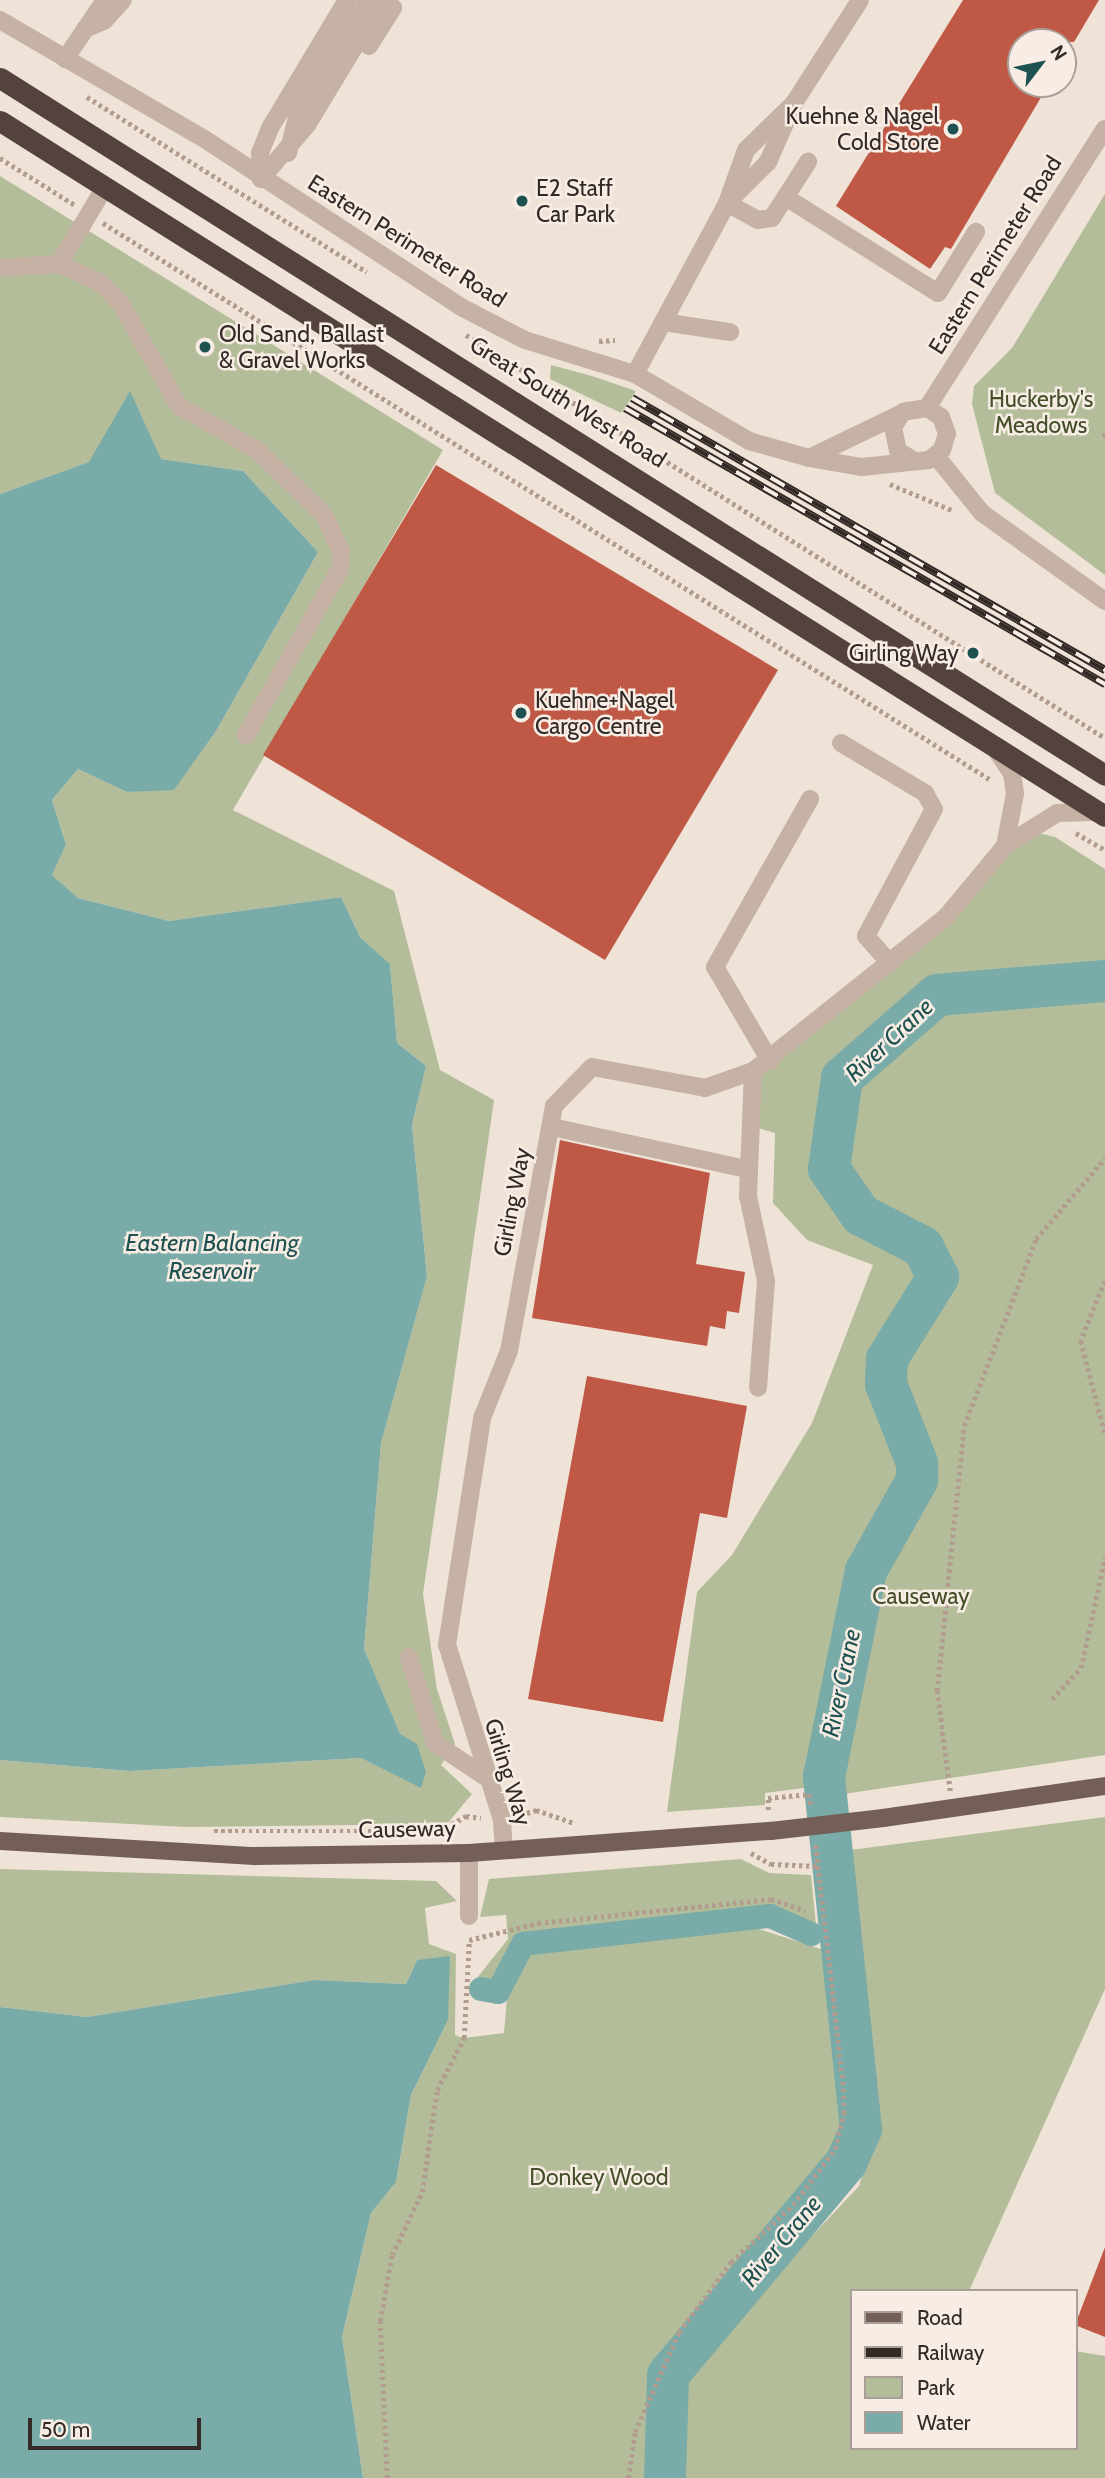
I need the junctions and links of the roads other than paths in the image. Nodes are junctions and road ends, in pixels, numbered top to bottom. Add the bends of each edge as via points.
1 (89, 0) edge
2 (105, 0) edge
3 (123, 0) edge
4 (347, 0) edge
5 (860, 0) edge
6 (380, 2) edge
7 (0, 20) edge
8 (85, 29) junction
9 (65, 59) junction
10 (0, 78) edge
11 (0, 121) edge
12 (1105, 130) edge
13 (808, 162) dead end
14 (261, 179) junction
15 (106, 187) junction
16 (787, 198) junction
17 (727, 203) junction
18 (976, 232) dead end
19 (59, 264) junction
20 (0, 268) edge
21 (663, 322) junction
22 (730, 332) dead end
23 (635, 374) junction
24 (927, 408) junction
25 (903, 412) junction
26 (936, 456) junction
27 (809, 458) junction
28 (913, 460) junction
29 (1105, 601) edge
30 (246, 735) dead end
31 (988, 742) junction
32 (841, 743) dead end
33 (1105, 775) edge
34 (810, 799) dead end
35 (1103, 815) edge
36 (1004, 846) junction
37 (890, 964) junction
38 (770, 1062) junction
39 (753, 1071) junction
40 (552, 1127) junction
41 (747, 1169) junction
42 (758, 1388) dead end
43 (409, 1657) dead end
44 (484, 1776) junction
45 (1105, 1786) edge
46 (0, 1842) edge
47 (504, 1850) junction
48 (468, 1853) junction
49 (469, 1916) road end

1 - 8 street
2 - 8 street
3 - 8 street via 104,21
4 - 14 street via 270,128 260,153
5 - 17 street via 794,103 768,162
6 - 14 street via 288,153
7 - 9 street, Eastern Perimeter Road
8 - 9 street
9 - 14 street, Eastern Perimeter Road
10 - 33 highway, Great South West Road
11 - 15 highway
12 - 24 street, Eastern Perimeter Road
13 - 16 street
14 - 23 street, Eastern Perimeter Road via 484,319 526,340
15 - 19 street
15 - 31 highway
16 - 17 street via 772,218 758,220
16 - 18 street via 938,293
17 - 21 street
19 - 20 street
19 - 30 street via 101,283 121,304 179,406 257,450 335,534 340,569
21 - 22 street
21 - 23 street
23 - 27 street, Eastern Perimeter Road via 749,441
24 - 25 street
24 - 26 street via 945,425 946,442
25 - 27 street
25 - 28 street via 892,435 898,451
26 - 28 street
26 - 29 street via 982,513
27 - 28 street, Eastern Perimeter Road via 862,467
31 - 35 highway
31 - 36 street, Girling Way via 1012,774 1015,794
32 - 37 street via 925,793 934,809 866,936
34 - 38 street via 715,967
35 - 36 street, Girling Way via 1057,813
36 - 37 street, Girling Way via 946,917
37 - 38 street, Girling Way
38 - 39 street, Girling Way
39 - 40 street, Girling Way via 705,1088 592,1067 554,1106
39 - 41 street
40 - 41 street
40 - 44 street, Girling Way via 509,1351 482,1418 447,1645
41 - 42 street via 766,1281
43 - 44 street via 435,1743
44 - 47 street, Girling Way via 502,1819
45 - 47 main road, Causeway, bridge via 883,1818
46 - 48 main road, Causeway via 255,1856
47 - 48 main road, Causeway
48 - 49 street

